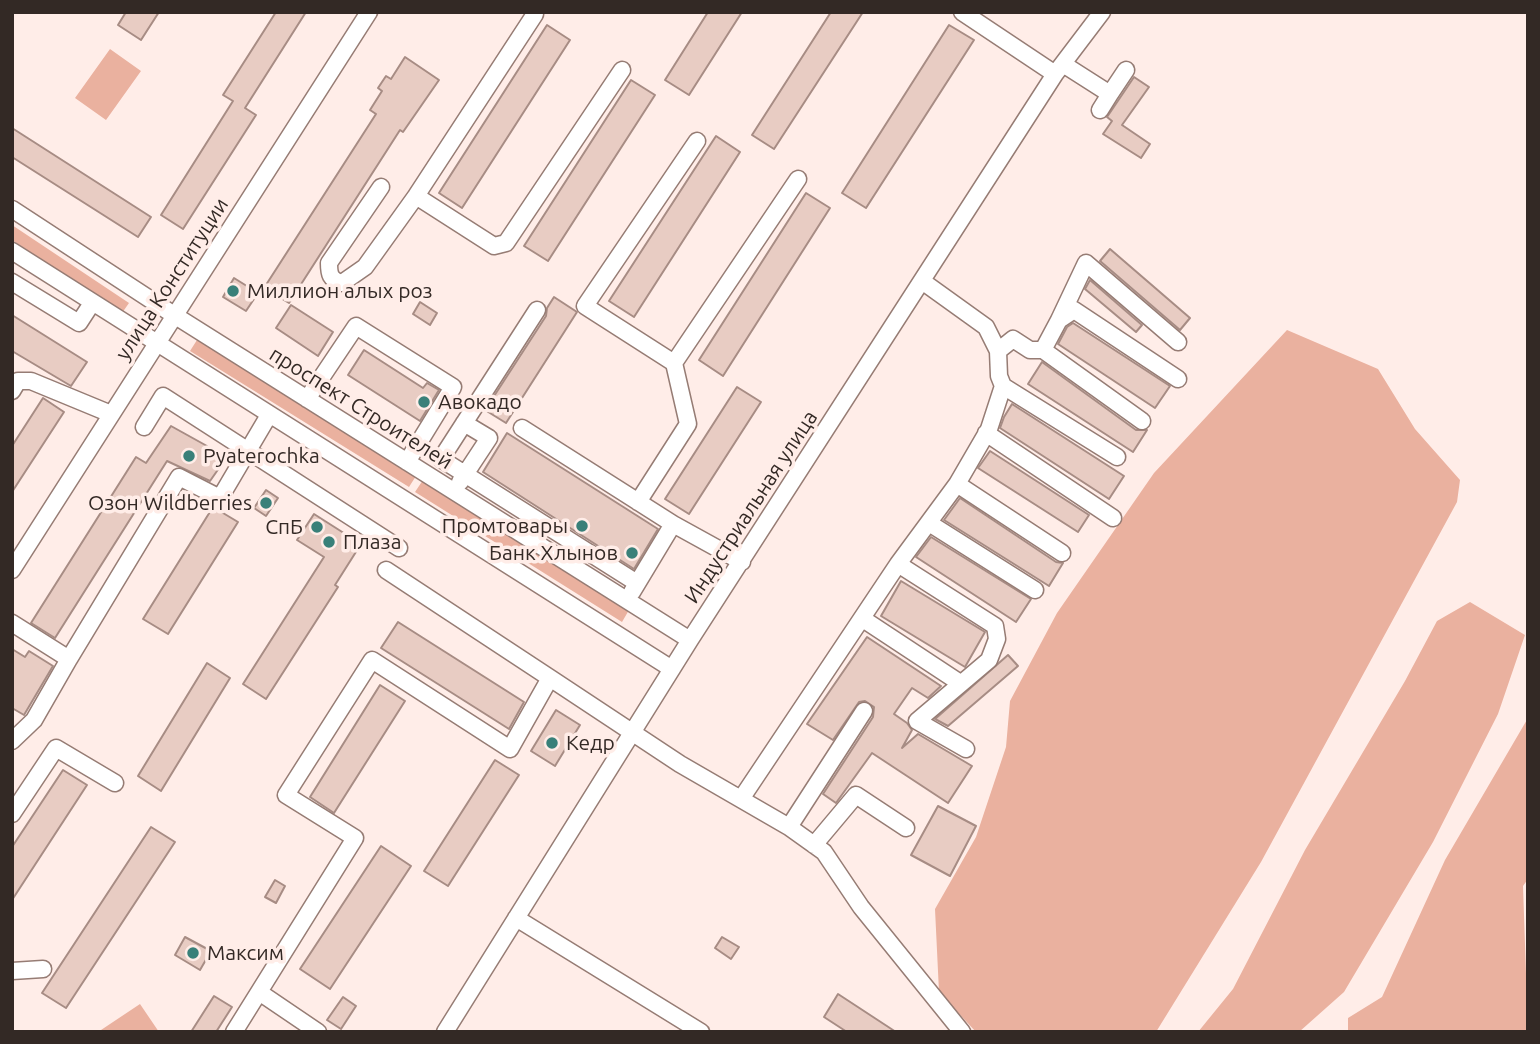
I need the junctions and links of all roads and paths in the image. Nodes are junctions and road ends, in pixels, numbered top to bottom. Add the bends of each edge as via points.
1 (369, 12) edge
2 (961, 12) edge
3 (1102, 12) edge
4 (534, 14) dead end
5 (1059, 69) junction
6 (622, 70) dead end
7 (1126, 70) dead end
8 (1110, 94) junction
9 (1100, 110) dead end
10 (697, 141) dead end
11 (798, 179) dead end
12 (381, 187) dead end
13 (416, 196) junction
14 (12, 209) edge
15 (12, 251) edge
16 (922, 281) junction
17 (12, 282) edge
18 (92, 303) junction
19 (537, 310) dead end
20 (174, 315) junction
21 (1059, 320) junction
22 (1178, 342) dead end
23 (155, 344) junction
24 (1043, 350) junction
25 (998, 351) junction
26 (674, 363) junction
27 (1178, 379) dead end
28 (14, 383) edge
29 (1003, 386) junction
30 (307, 399) junction
31 (111, 414) junction
32 (269, 415) junction
33 (1142, 421) dead end
34 (464, 423) junction
35 (144, 427) dead end
36 (522, 428) dead end
37 (986, 433) junction
38 (248, 450) junction
39 (1117, 457) dead end
40 (407, 462) junction
41 (466, 474) junction
42 (957, 484) junction
43 (454, 491) junction
44 (638, 502) junction
45 (1113, 518) dead end
46 (929, 523) junction
47 (673, 524) junction
48 (399, 548) dead end
49 (1062, 553) dead end
50 (741, 562) junction
51 (898, 564) junction
52 (12, 570) edge
53 (386, 570) dead end
54 (637, 583) junction
55 (1035, 590) dead end
56 (627, 600) junction
57 (863, 619) junction
58 (12, 623) edge
59 (690, 640) junction
60 (69, 659) junction
61 (672, 669) junction
62 (551, 678) junction
63 (960, 683) junction
64 (864, 711) dead end
65 (632, 732) junction
66 (12, 741) edge
67 (966, 749) dead end
68 (115, 783) dead end
69 (741, 799) junction
70 (12, 814) edge
71 (789, 827) junction
72 (906, 828) dead end
73 (814, 845) junction
74 (516, 918) junction
75 (43, 969) dead end
76 (12, 971) edge
77 (259, 992) junction
78 (234, 1032) edge
79 (318, 1032) edge
80 (445, 1032) edge
81 (701, 1032) edge
82 (962, 1032) edge

1 - 20 street, улица Конституции
2 - 5 street
3 - 5 street, Индустриальная улица
4 - 13 street
5 - 8 street
5 - 16 street, Индустриальная улица
6 - 13 street via 506,243 494,246
7 - 8 street
8 - 9 street
10 - 26 street via 586,306
11 - 26 street
12 - 13 street via 329,263 335,281 342,283 365,267
14 - 20 street, проспект Строителей
15 - 18 street
16 - 25 street via 986,327
16 - 50 street, Индустриальная улица
17 - 18 street via 79,323
18 - 23 street
19 - 34 street
20 - 23 street, улица Конституции
20 - 30 street, проспект Строителей
21 - 22 street via 1086,263
21 - 24 street
21 - 27 street via 1074,310
23 - 31 street, улица Конституции
23 - 32 street
24 - 25 street via 1030,350 1013,338
24 - 33 street
25 - 29 street
26 - 44 street via 688,424
28 - 31 street via 31,381
29 - 37 street
29 - 39 street
30 - 40 street, проспект Строителей
30 - 40 street via 356,327 442,380 453,387
31 - 52 street, улица Конституции
32 - 38 street
32 - 61 street
34 - 41 street via 489,438
34 - 41 street via 439,462
35 - 38 street via 163,396
36 - 44 street
37 - 42 street
37 - 45 street
38 - 48 street
38 - 60 street via 220,498 179,477
40 - 43 street, проспект Строителей
41 - 43 street
41 - 54 street
42 - 46 street
42 - 49 street
43 - 56 street, проспект Строителей
44 - 47 street
46 - 51 street
46 - 55 street
47 - 50 street
47 - 54 street
50 - 59 street, Индустриальная улица
51 - 57 street
51 - 63 street via 995,626 997,639 989,660
53 - 62 street
54 - 56 street
56 - 59 street, проспект Строителей
57 - 63 street
57 - 69 street
58 - 60 street
59 - 61 street, Индустриальная улица
60 - 66 street via 34,720
61 - 65 street, Индустриальная улица
62 - 65 street
62 - 77 street via 510,749 372,660 286,795 355,838
63 - 67 street via 917,721
64 - 71 street
65 - 69 street
65 - 74 street, Индустриальная улица
68 - 70 street via 56,748
69 - 71 street
71 - 73 street
72 - 73 street via 856,795
73 - 82 street
74 - 80 street, Индустриальная улица
74 - 81 street
75 - 76 street
77 - 78 street
77 - 79 street

